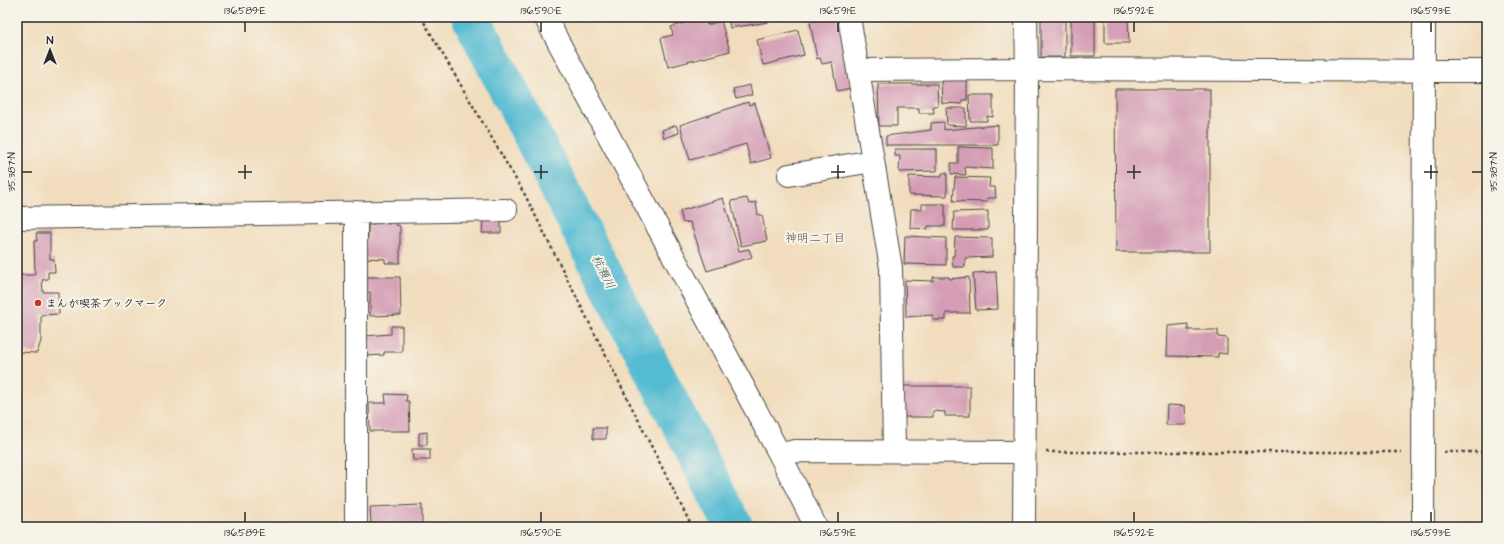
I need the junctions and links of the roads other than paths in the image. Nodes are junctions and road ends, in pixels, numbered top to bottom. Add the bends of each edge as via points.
1 (545, 17) edge
2 (849, 17) edge
3 (1026, 17) edge
4 (1424, 17) edge
5 (1027, 69) junction
6 (858, 70) junction
7 (1425, 71) junction
8 (1487, 71) edge
9 (873, 161) junction
10 (789, 175) dead end
11 (506, 210) dead end
12 (356, 212) junction
13 (17, 218) edge
14 (894, 450) junction
15 (1024, 452) junction
16 (780, 454) junction
17 (356, 527) edge
18 (816, 527) edge
19 (1024, 527) edge
20 (1423, 527) edge

1 - 16 street
2 - 6 street
3 - 5 street
4 - 7 street
5 - 6 street
5 - 7 street
5 - 15 street
6 - 9 street
7 - 8 street
7 - 20 street
9 - 10 street
9 - 14 street via 891,268
11 - 12 street
12 - 13 street
12 - 17 street
14 - 15 street
14 - 16 street via 794,451
15 - 19 street
16 - 18 street

